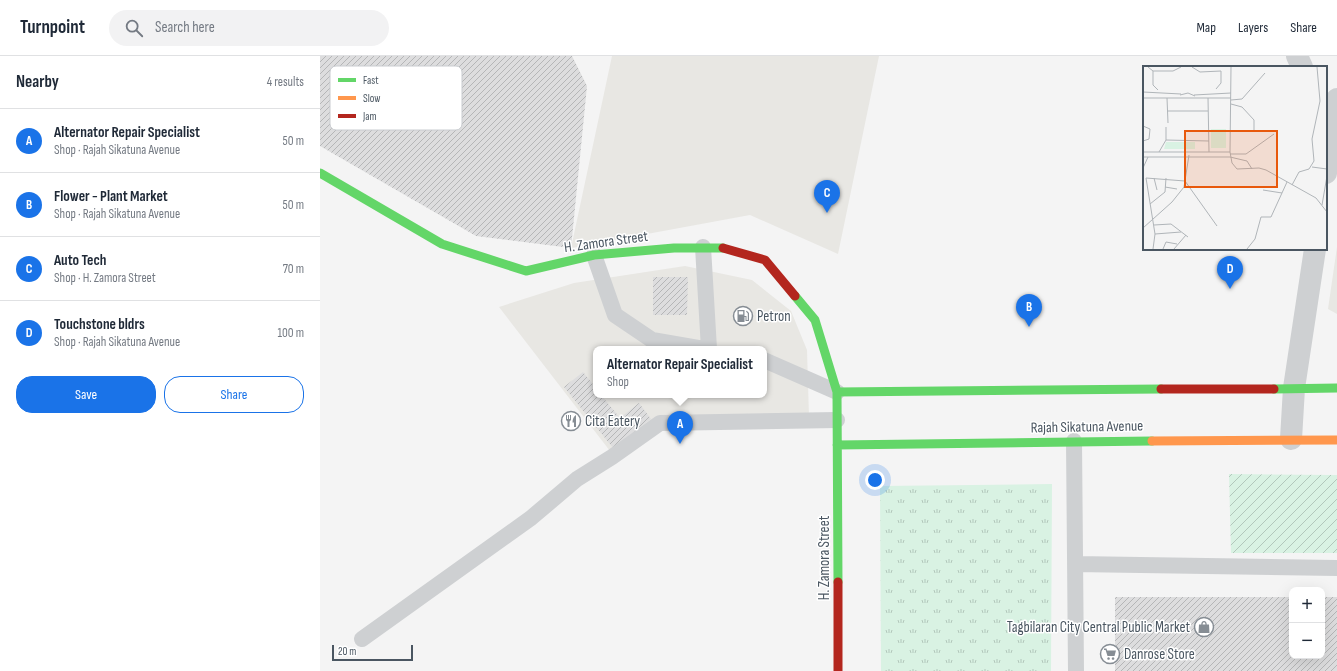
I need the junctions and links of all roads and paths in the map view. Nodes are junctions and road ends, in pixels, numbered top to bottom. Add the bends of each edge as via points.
1 (1297, 56) edge
2 (1302, 66) edge
3 (1337, 99) edge
4 (1332, 121) edge
5 (1327, 164) edge
6 (320, 174) edge
7 (703, 247) junction
8 (1314, 250) edge
9 (594, 255) junction
10 (687, 346) edge
11 (709, 346) edge
12 (767, 361) edge
13 (1294, 388) junction
14 (1337, 388) edge
15 (837, 392) junction
16 (837, 420) junction
17 (1291, 439) junction
18 (1337, 440) edge
19 (1074, 441) junction
20 (837, 446) junction
21 (1075, 564) junction
22 (1337, 568) edge
23 (362, 639) dead end
24 (838, 671) edge
25 (1076, 671) edge

1 - 2 street
3 - 4 street
4 - 5 street
6 - 9 main road, H. Zamora Street via 442,244 526,271
7 - 9 main road, H. Zamora Street
7 - 11 lane
7 - 15 main road, H. Zamora Street via 720,247 765,260 815,320
8 - 13 street
9 - 10 lane via 615,315 652,340
12 - 15 lane
13 - 14 main road
13 - 15 main road
13 - 17 street
15 - 16 main road, H. Zamora Street
16 - 20 main road, H. Zamora Street
16 - 23 lane via 660,423 577,479 531,518
17 - 18 main road, Rajah Sikatuna Avenue
17 - 19 main road, Rajah Sikatuna Avenue
19 - 20 main road, Rajah Sikatuna Avenue
19 - 21 lane
20 - 24 main road, H. Zamora Street
21 - 22 lane
21 - 25 lane

